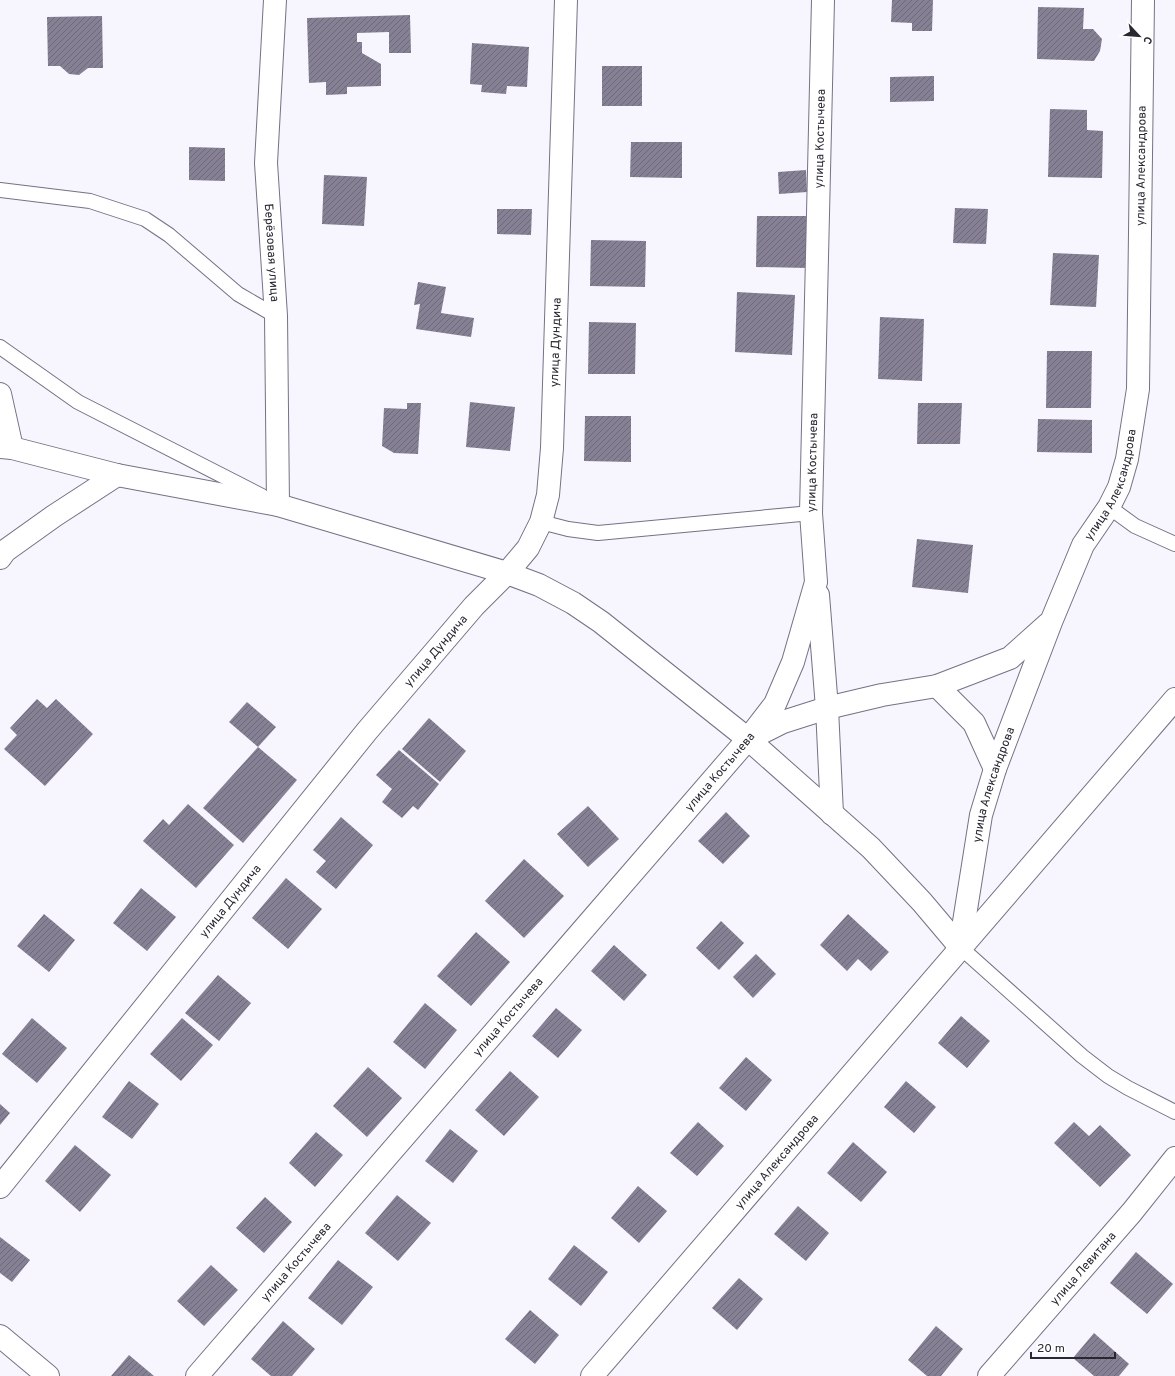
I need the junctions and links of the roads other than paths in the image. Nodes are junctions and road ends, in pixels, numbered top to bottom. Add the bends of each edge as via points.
1 (275, 0) edge
2 (566, 0) edge
3 (823, 0) edge
4 (1143, 0) edge
5 (0, 190) edge
6 (276, 316) junction
7 (0, 347) edge
8 (0, 394) edge
9 (6, 448) edge
10 (117, 475) junction
11 (278, 505) junction
12 (1109, 507) junction
13 (811, 512) junction
14 (541, 522) junction
15 (1175, 544) edge
16 (0, 558) edge
17 (507, 573) junction
18 (816, 582) junction
19 (1051, 622) junction
20 (937, 686) junction
21 (1175, 699) edge
22 (826, 708) junction
23 (748, 739) junction
24 (995, 770) junction
25 (832, 814) junction
26 (960, 948) junction
27 (1175, 1112) edge
28 (1175, 1158) edge
29 (0, 1187) edge
30 (0, 1336) edge
31 (48, 1376) edge
32 (197, 1376) edge
33 (592, 1376) edge
34 (989, 1376) edge

1 - 6 street, Берёзовая улица via 266,163
2 - 14 street, улица Дундича via 552,448 548,494
3 - 13 street, улица Костычева
4 - 12 street, улица Александрова via 1138,389 1128,459
5 - 6 lane via 90,201 145,219 169,235 238,294
6 - 11 street, Берёзовая улица
7 - 11 lane via 78,402
8 - 9 street
9 - 10 street
10 - 11 street
10 - 16 street via 54,516
11 - 17 street
12 - 15 lane via 1135,526
12 - 19 street, улица Александрова via 1082,545
13 - 14 lane via 598,532 568,529
13 - 18 street, улица Костычева
14 - 17 street, улица Дундича via 528,548
17 - 23 street via 539,585 601,622
17 - 29 street, улица Дундича via 474,606 367,731
18 - 22 street
18 - 23 street, улица Костычева via 792,662 774,704
19 - 20 street via 1010,658
19 - 24 street, улица Александрова
20 - 22 street
20 - 24 street via 974,723
21 - 26 street, улица Александрова
22 - 23 street via 783,722
22 - 25 street
23 - 25 street
23 - 32 street, улица Костычева
24 - 26 street, улица Александрова via 981,815
25 - 26 street via 871,848 922,902
26 - 27 lane via 1108,1076
26 - 33 street, улица Александрова
28 - 34 street, улица Левитана via 1132,1212
30 - 31 street

